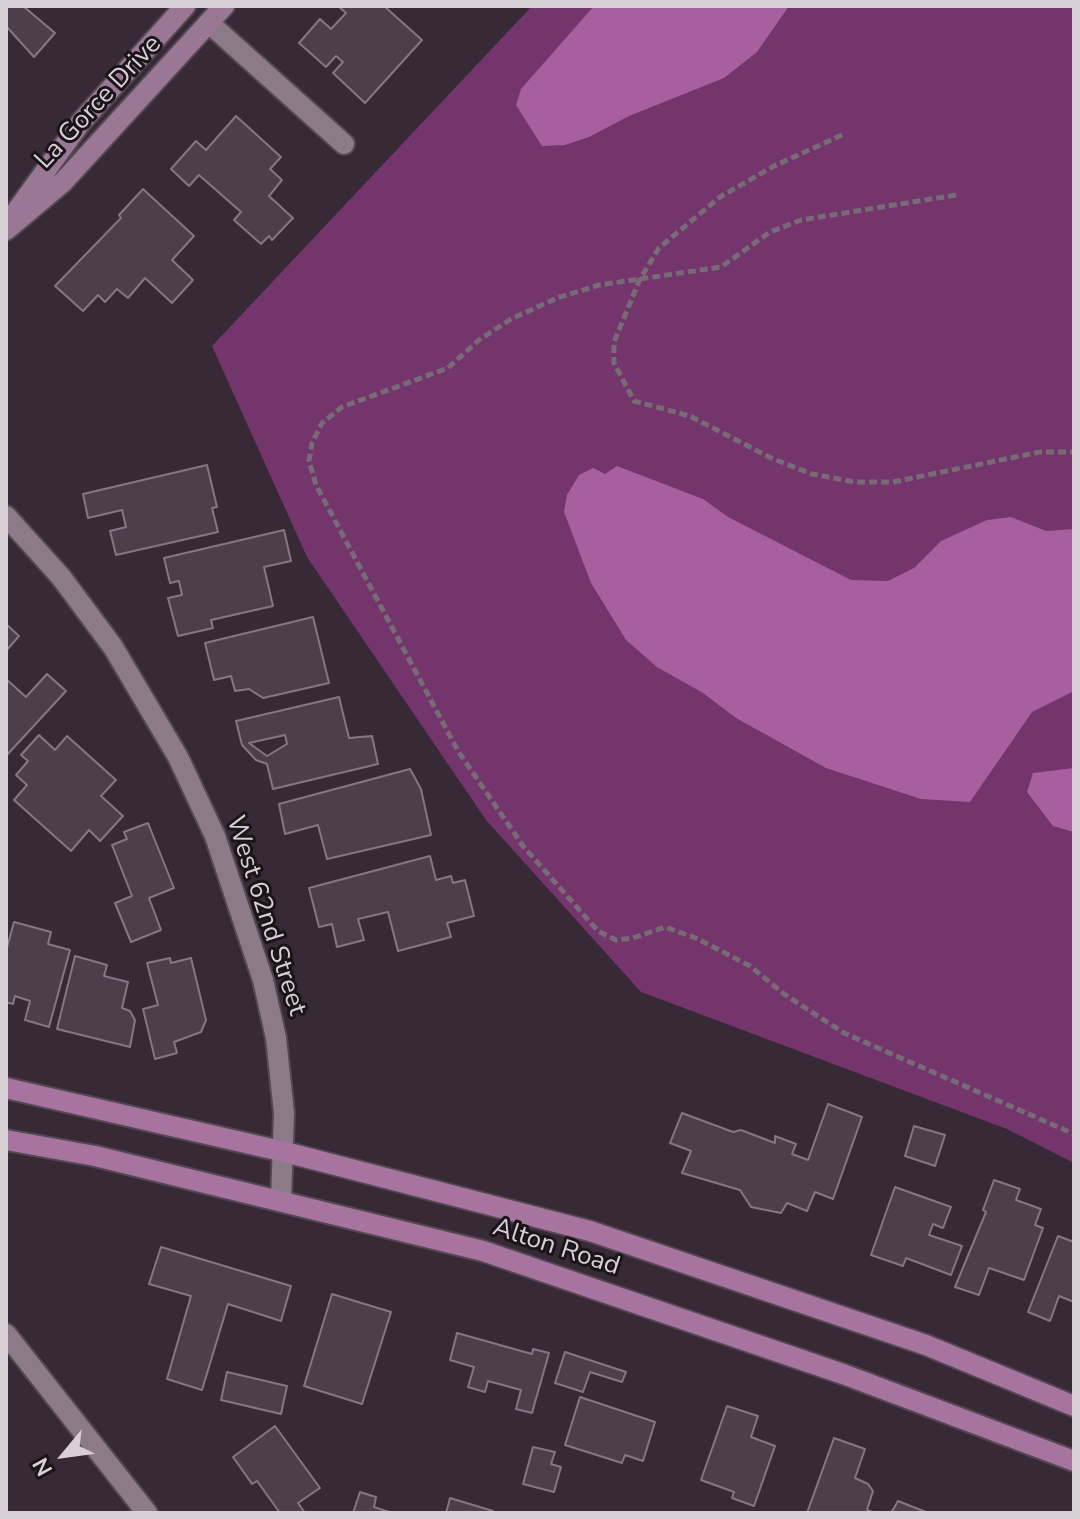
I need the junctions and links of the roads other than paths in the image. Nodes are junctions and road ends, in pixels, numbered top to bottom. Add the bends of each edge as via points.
1 (185, 6) edge
2 (224, 6) edge
3 (209, 23) junction
4 (344, 144) dead end
5 (6, 228) edge
6 (6, 516) edge
7 (6, 1088) edge
8 (6, 1140) edge
9 (285, 1152) junction
10 (281, 1201) junction
11 (6, 1334) edge
12 (1074, 1406) edge
13 (1074, 1461) edge
14 (147, 1513) edge

1 - 5 main road, La Gorce Drive via 81,122
2 - 3 main road, La Gorce Drive
3 - 4 street
3 - 5 main road, La Gorce Drive via 63,182
6 - 9 street, West 62nd Street via 69,586 113,647 164,731 210,825 234,887 273,1023
7 - 9 main road, Alton Road
8 - 10 main road, Alton Road
9 - 10 street, West 62nd Street
9 - 12 main road, Alton Road via 590,1231 926,1345
10 - 13 main road, Alton Road via 513,1260
11 - 14 street

